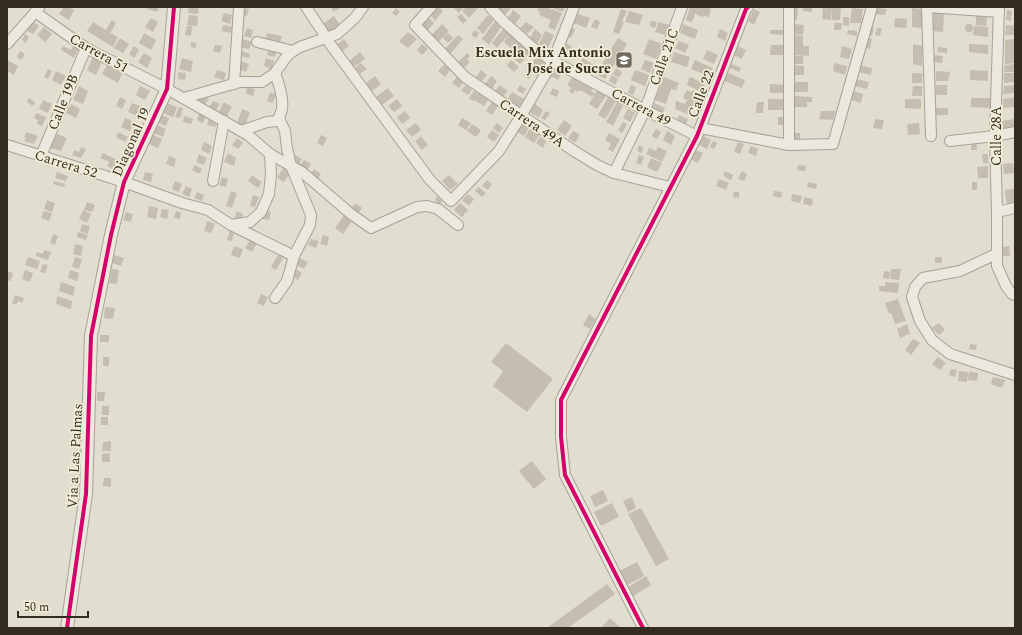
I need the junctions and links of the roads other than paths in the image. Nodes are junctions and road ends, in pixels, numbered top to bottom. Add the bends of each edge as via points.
1 (174, 7) edge
2 (239, 7) edge
3 (306, 7) edge
4 (364, 7) edge
5 (431, 7) edge
6 (490, 7) edge
7 (574, 7) edge
8 (682, 7) edge
9 (789, 7) edge
10 (872, 7) edge
11 (927, 7) edge
12 (744, 8) edge
13 (998, 9) edge
14 (38, 10) edge
15 (325, 37) junction
16 (257, 42) dead end
17 (7, 44) edge
18 (86, 48) junction
19 (293, 51) junction
20 (553, 61) junction
21 (275, 73) junction
22 (234, 84) junction
23 (167, 89) junction
24 (184, 98) junction
25 (645, 110) junction
26 (522, 116) junction
27 (279, 118) junction
28 (224, 121) junction
29 (241, 131) junction
30 (698, 132) junction
31 (1015, 132) edge
32 (930, 136) dead end
33 (995, 136) junction
34 (950, 141) dead end
35 (7, 145) edge
36 (789, 145) junction
37 (270, 154) junction
38 (41, 156) junction
39 (291, 166) junction
40 (614, 173) junction
41 (213, 181) dead end
42 (124, 182) junction
43 (670, 187) junction
44 (1015, 208) edge
45 (997, 212) junction
46 (231, 225) junction
47 (458, 225) dead end
48 (996, 254) junction
49 (294, 256) junction
50 (101, 285) joint
51 (1015, 295) edge
52 (275, 298) dead end
53 (1015, 375) edge
54 (67, 628) edge
55 (643, 628) edge

1 - 23 street, Diagonal 19
2 - 22 street
3 - 15 street
4 - 15 street via 337,34
5 - 26 street, Carrera 49A via 415,25 465,77
6 - 20 street, Carrera 49 via 534,48
7 - 20 street
8 - 25 street, Calle 21C
9 - 36 street
10 - 36 street, Carrera 49 via 833,144
11 - 13 street
11 - 32 street
12 - 30 street, Calle 22
13 - 33 street, Calle 28A
14 - 17 street
14 - 18 street, Carrera 51
15 - 19 street
15 - 26 street via 430,180 451,201 499,151
16 - 19 street
18 - 23 street, Carrera 51
18 - 38 street, Calle 19B
19 - 21 street
20 - 25 street, Carrera 49
20 - 26 street
21 - 22 street via 262,82
21 - 27 street via 282,100
22 - 24 street
23 - 24 street, Carrera 51
23 - 42 street, Diagonal 19
24 - 28 street, Carrera 51
25 - 30 street, Carrera 49
25 - 40 street, Calle 21C
26 - 40 street, Carrera 49A via 597,166
27 - 29 street via 277,121
27 - 39 street via 285,131
28 - 29 street, Carrera 51
28 - 41 street
29 - 37 street, Carrera 51
30 - 36 street, Carrera 49
30 - 43 street, Calle 22
31 - 33 street
33 - 34 street
33 - 45 street, Calle 28A
35 - 38 street, Carrera 52
37 - 39 street, Carrera 51
37 - 46 street via 269,194 261,212 250,222
38 - 42 street, Carrera 52
39 - 47 street, Carrera 51 via 371,228 417,207 427,206 438,209
39 - 49 street via 311,215 310,225
40 - 43 street, Carrera 49A
42 - 46 street, Carrera 52 via 208,210
42 - 50 street, Diagonal 19
43 - 55 street, Calle 22 via 560,400 565,475
44 - 45 street
45 - 48 street, Calle 28A
46 - 49 street, Carrera 52
48 - 51 street, Calle 28A via 996,266 1006,286
48 - 53 street via 960,271 923,278 915,287 912,297 920,321 932,340 950,354
49 - 52 street via 287,281
50 - 54 street, Via a Las Palmas via 91,336 86,494

